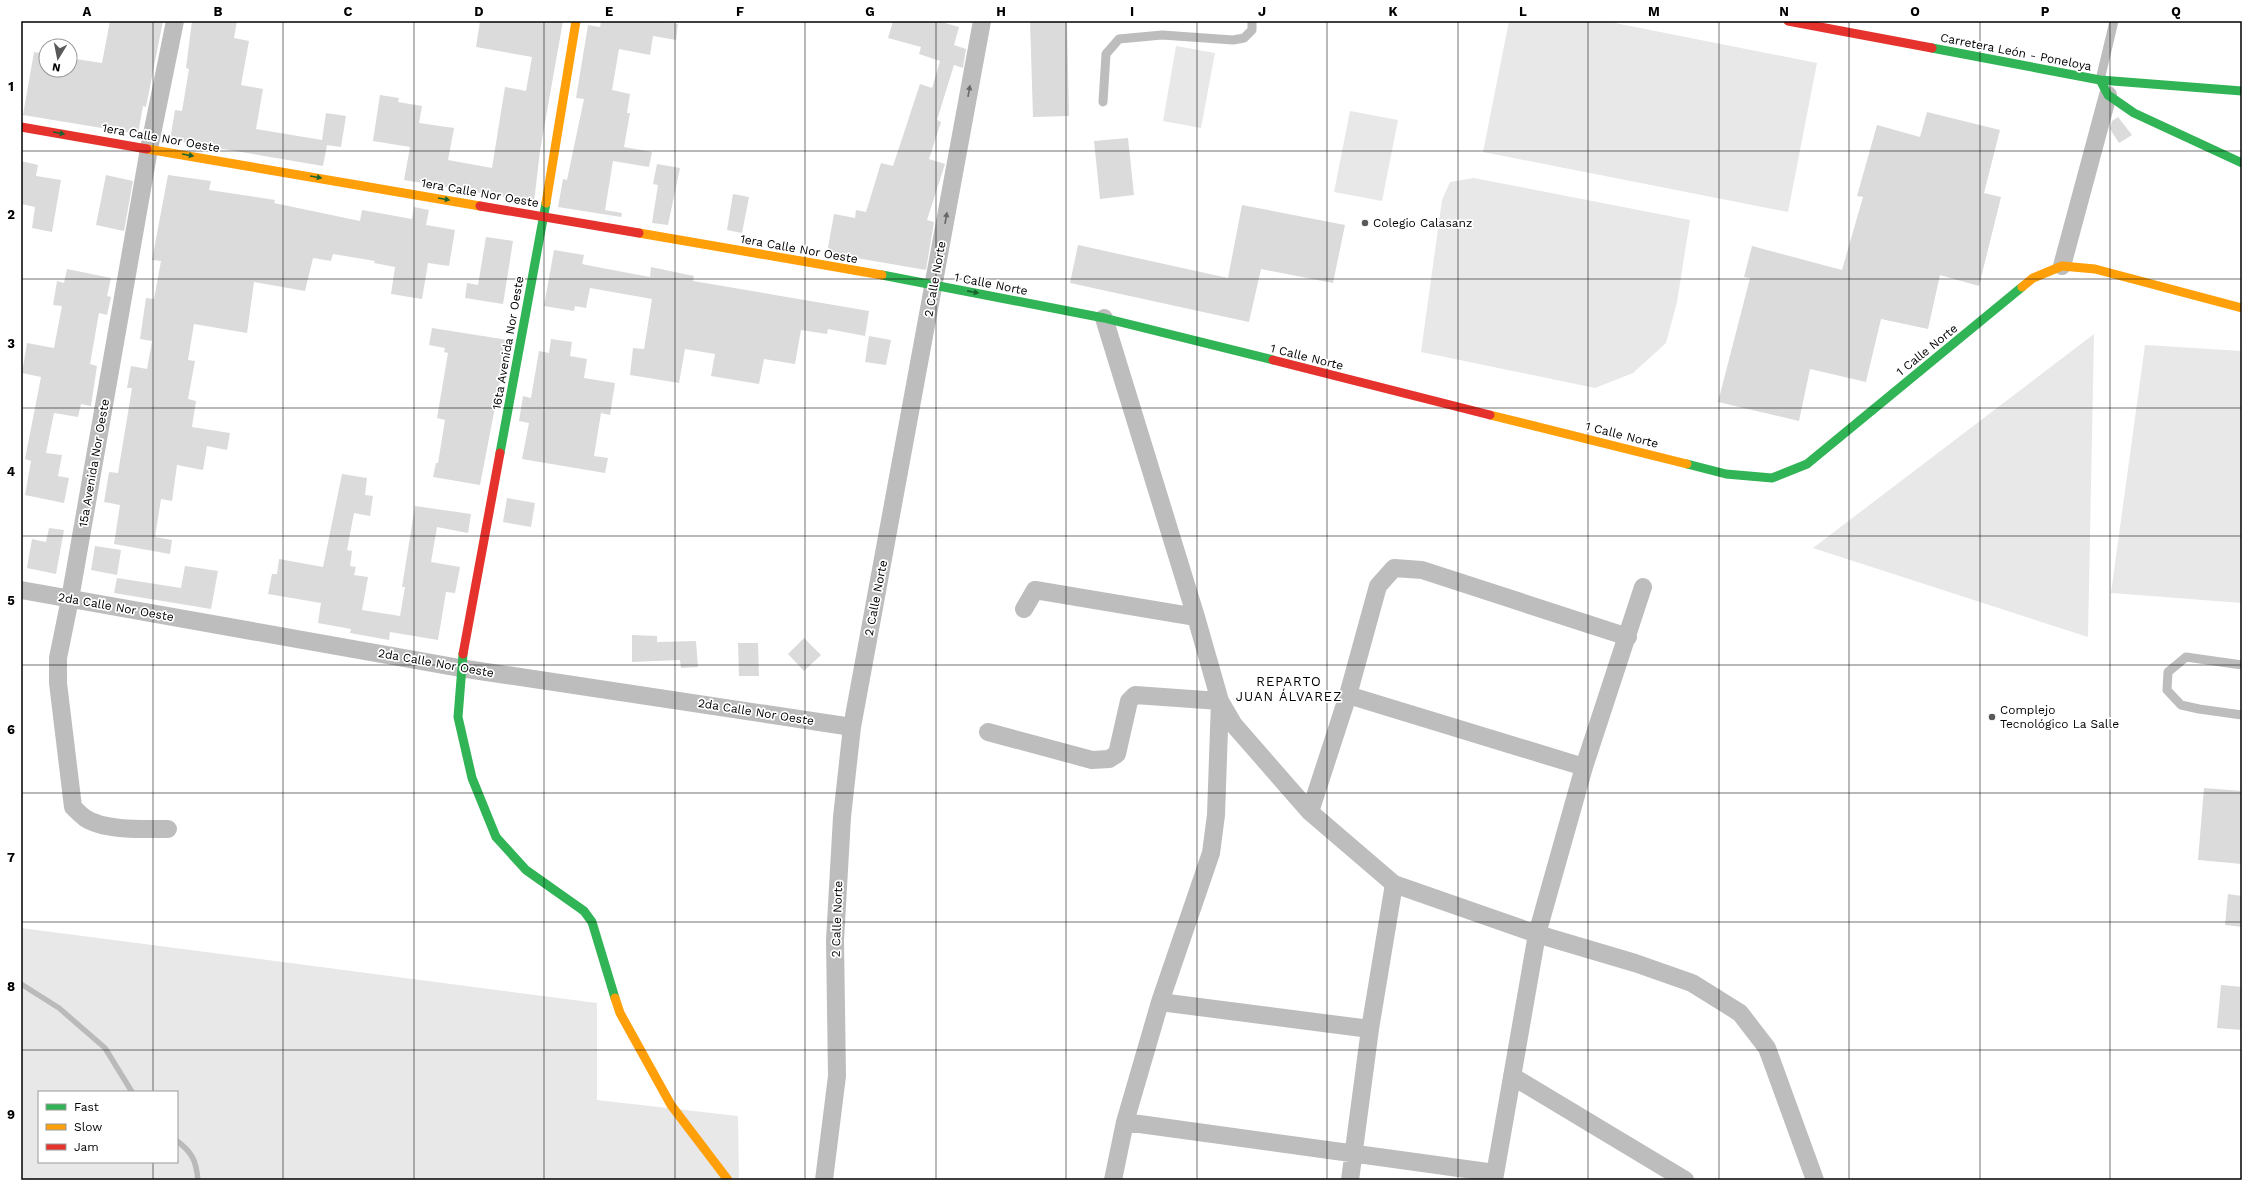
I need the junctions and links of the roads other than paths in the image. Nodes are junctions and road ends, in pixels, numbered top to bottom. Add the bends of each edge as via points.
1 (174, 21) edge
2 (576, 21) edge
3 (982, 21) edge
4 (1252, 21) edge
5 (1788, 21) edge
6 (2114, 21) edge
7 (2104, 87) junction
8 (2242, 91) edge
9 (1103, 102) dead end
10 (21, 127) edge
11 (149, 149) junction
12 (2242, 163) edge
13 (544, 216) junction
14 (2062, 266) junction
15 (935, 284) junction
16 (2242, 308) edge
17 (1104, 318) junction
18 (1643, 587) dead end
19 (21, 590) edge
20 (70, 599) junction
21 (1024, 609) dead end
22 (1196, 617) junction
23 (1628, 636) junction
24 (2242, 665) edge
25 (460, 668) junction
26 (1348, 695) junction
27 (1220, 701) junction
28 (2242, 715) edge
29 (852, 727) junction
30 (988, 732) dead end
31 (1584, 767) junction
32 (1310, 812) junction
33 (168, 829) dead end
34 (1394, 884) junction
35 (1537, 934) junction
36 (1160, 1002) junction
37 (1370, 1029) junction
38 (1512, 1076) junction
39 (1125, 1122) junction
40 (1353, 1153) junction
41 (1494, 1177) edge
42 (728, 1180) edge
43 (824, 1180) edge
44 (1113, 1180) edge
45 (1350, 1180) edge
46 (1685, 1180) edge
47 (1815, 1180) edge

1 - 11 street, 15a Avenida Nor Oeste
2 - 13 street, 16ta Avenida Nor Oeste
15 -> 3 street, 2 Calle Norte
4 - 9 lane via 1252,30 1244,38 1233,40 1162,35 1119,39 1106,54
5 - 7 street, Carretera León - Poneloya
6 - 7 lane
7 - 8 street, Carretera León - Poneloya
7 - 12 street via 2134,113
7 - 14 street
10 -> 11 street, 1era Calle Nor Oeste
11 -> 13 street, 1era Calle Nor Oeste
11 - 20 street, 15a Avenida Nor Oeste
13 - 15 street, 1era Calle Nor Oeste
13 - 25 street, 16ta Avenida Nor Oeste
14 - 16 street, 1 Calle Norte via 2095,269
14 - 17 street, 1 Calle Norte via 2033,278 1807,464 1772,478 1726,474
15 -> 17 street, 1 Calle Norte
15 - 29 street, 2 Calle Norte
17 - 22 street
18 - 23 street
19 - 20 street, 2da Calle Nor Oeste
20 - 25 street, 2da Calle Nor Oeste
20 - 33 street, 15a Avenida Nor Oeste via 58,658 58,683 73,807 85,818 98,824
21 - 22 street via 1035,590
22 - 27 street
23 - 26 street via 1422,570 1394,568 1378,586
23 - 31 street
24 - 28 lane via 2186,657 2168,672 2167,690 2181,705
25 - 29 street, 2da Calle Nor Oeste
25 - 42 street, 16ta Avenida Nor Oeste via 458,717 472,778 496,837 526,870 584,911 592,922 620,1013 671,1105
26 - 31 street
26 - 32 street
27 - 30 street via 1135,695 1129,701 1117,754 1109,759 1092,760
27 - 32 street via 1234,725
27 - 36 street via 1216,816 1211,853
29 - 43 street, 2 Calle Norte via 842,817 835,940 837,1076
31 - 35 street
32 - 34 street
34 - 35 street
34 - 37 street
35 - 38 street
35 - 47 street via 1692,983 1740,1013 1767,1048
36 - 37 street
36 - 39 street
37 - 40 street
38 - 41 street
38 - 46 street
39 - 40 street
39 - 44 street
40 - 41 street
40 - 45 street

